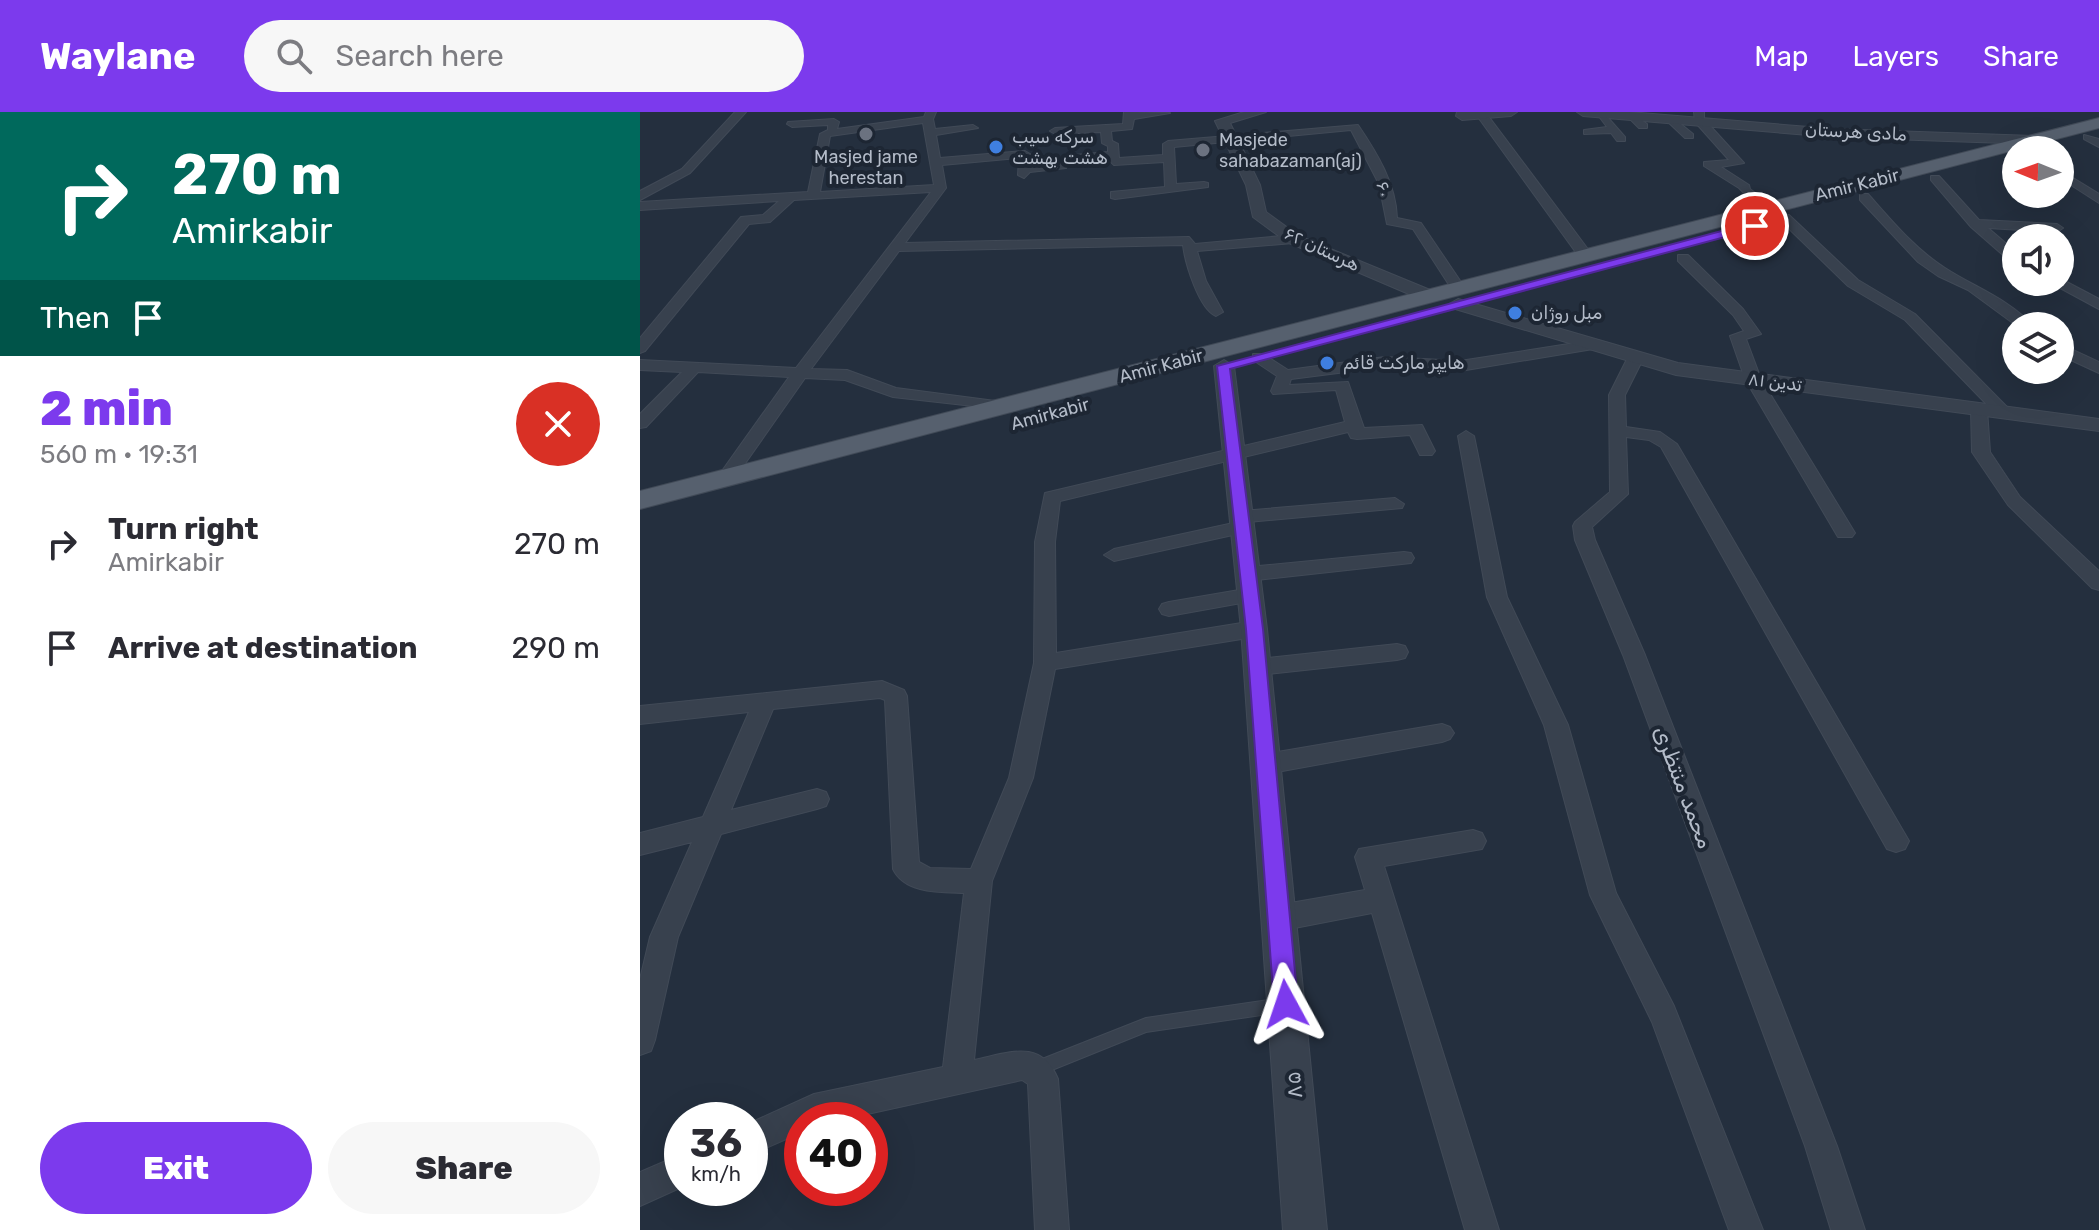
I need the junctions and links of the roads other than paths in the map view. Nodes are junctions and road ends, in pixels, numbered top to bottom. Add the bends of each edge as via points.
1 (741, 112) edge
2 (795, 112) edge
3 (830, 112) edge
4 (1260, 112) edge
5 (1463, 112) edge
6 (1511, 112) edge
7 (1583, 112) edge
8 (1165, 113) edge
9 (1129, 114) edge
10 (1482, 115) junction
11 (1603, 115) junction
12 (1699, 116) edge
13 (1671, 119) junction
14 (930, 121) edge
15 (792, 124) dead end
16 (973, 128) dead end
17 (1106, 128) junction
18 (1612, 130) junction
19 (1055, 131) dead end
20 (1588, 132) dead end
21 (830, 134) junction
22 (2096, 135) edge
23 (1689, 136) dead end
24 (1230, 137) junction
25 (1621, 139) dead end
26 (2074, 139) edge
27 (2002, 143) edge
28 (2002, 154) edge
29 (1113, 158) junction
30 (1169, 158) junction
31 (2002, 158) edge
32 (936, 162) junction
33 (1962, 164) junction
34 (1935, 178) junction
35 (2074, 182) edge
36 (1204, 185) dead end
37 (940, 188) junction
38 (1171, 188) junction
39 (1115, 195) dead end
40 (640, 196) edge
41 (813, 196) junction
42 (1864, 197) junction
43 (790, 198) junction
44 (2099, 199) edge
45 (640, 206) edge
46 (1776, 213) junction
47 (1975, 224) junction
48 (2002, 225) edge
49 (1293, 239) junction
50 (898, 247) junction
51 (2002, 247) edge
52 (1189, 248) junction
53 (1585, 255) junction
54 (1683, 258) dead end
55 (2074, 292) edge
56 (1429, 296) junction
57 (1458, 296) junction
58 (2099, 305) edge
59 (1216, 312) dead end
60 (2007, 312) edge
61 (1594, 345) junction
62 (640, 348) edge
63 (2074, 356) edge
64 (1258, 357) junction
65 (1636, 357) junction
66 (640, 365) edge
67 (1224, 366) junction
68 (2099, 368) edge
69 (693, 369) junction
70 (800, 373) junction
71 (1285, 375) junction
72 (1753, 379) junction
73 (1089, 395) junction
74 (1048, 406) junction
75 (1003, 407) junction
76 (1979, 409) junction
77 (2003, 412) junction
78 (640, 423) edge
79 (1354, 425) junction
80 (2099, 425) edge
81 (1618, 431) junction
82 (1466, 436) dead end
83 (1426, 451) dead end
84 (1234, 456) junction
85 (726, 478) junction
86 (640, 500) edge
87 (1395, 504) dead end
88 (640, 522) edge
89 (1242, 522) junction
90 (1845, 533) dead end
91 (1114, 555) dead end
92 (1404, 558) dead end
93 (2099, 583) edge
94 (1249, 584) junction
95 (1169, 609) dead end
96 (1254, 629) junction
97 (1397, 652) dead end
98 (1045, 663) junction
99 (1258, 667) junction
100 (765, 702) junction
101 (640, 715) edge
102 (1442, 733) dead end
103 (1266, 764) junction
104 (817, 799) dead end
105 (711, 824) junction
106 (1473, 841) dead end
107 (1896, 841) dead end
108 (640, 844) edge
109 (979, 881) junction
110 (1381, 899) junction
111 (1279, 918) junction
112 (1286, 1004) junction
113 (640, 1040) edge
114 (1036, 1069) junction
115 (957, 1077) junction
116 (768, 1131) edge
117 (664, 1178) edge
118 (640, 1189) edge
119 (1052, 1230) edge
120 (1305, 1230) edge
121 (1482, 1230) edge
122 (1746, 1230) edge
123 (1848, 1230) edge

1 - 40 street via 686,171
2 - 3 street
4 - 24 street via 1222,121
5 - 10 street via 1462,116
6 - 10 street
7 - 11 street, مادی هرستان
8 - 9 street
9 - 17 street via 1128,127
10 - 53 street
11 - 13 street, مادی هرستان via 1638,122
11 - 18 street
12 - 13 street, مادی هرستان
12 - 27 street, مادی هرستان via 1833,133
12 - 46 street via 1738,163 1708,164
13 - 23 street
14 - 16 street
14 - 21 street
14 - 32 street
15 - 21 street via 834,122
17 - 19 street
17 - 29 street
18 - 20 street
18 - 25 street
21 - 41 street via 825,134
22 - 26 main road, Amir Kabir
24 - 30 street, ۶۰ via 1168,144
24 - 49 street, هرستان ۶۲ via 1253,185 1259,214
24 - 57 street, ۶۰ via 1354,127 1386,190 1391,221 1417,226
28 - 33 main road, Amir Kabir
29 - 30 street
29 - 32 street via 1065,159 1062,166 1024,174 1025,154
30 - 38 street
31 - 33 main road, Amirkabir
32 - 37 street
33 - 34 main road, Amirkabir
33 - 46 main road, Amir Kabir
34 - 42 main road, Amirkabir
34 - 47 street
35 - 44 street
36 - 38 street
37 - 41 street
37 - 50 street
38 - 39 street
41 - 43 street
42 - 46 main road, Amirkabir
42 - 60 street via 1923,259
43 - 45 street
43 - 62 street via 766,219 745,220
46 - 53 main road, Amir Kabir
46 - 57 main road, Amirkabir
46 - 77 street via 1853,283 1910,317
47 - 48 street
47 - 51 street
49 - 52 street
49 - 56 street, هرستان ۶۲
50 - 52 street via 1189,241
50 - 70 street
52 - 59 street
53 - 57 main road, Amir Kabir
54 - 72 street via 1754,334 1737,336
55 - 58 street
56 - 57 main road, Amir Kabir
56 - 73 main road, Amir Kabir
57 - 61 street, تدین ۸۱
57 - 64 main road, Amirkabir
61 - 65 street, تدین ۸۱
61 - 71 street via 1460,366 1385,362
63 - 68 street
64 - 67 main road, Amirkabir
64 - 71 street
65 - 72 street, تدین ۸۱ via 1676,369
65 - 81 street, محمد منتظری via 1617,395
66 - 69 street
67 - 73 main road, Amirkabir
67 - 84 street, ۸۵
69 - 70 street
69 - 78 street
70 - 75 street via 847,375 893,392
70 - 85 street
71 - 79 street via 1279,391 1342,385
72 - 76 street, تدین ۸۱
72 - 90 street
73 - 74 main road, Amirkabir
74 - 75 main road
74 - 88 main road, Amirkabir
75 - 85 main road
76 - 77 street, تدین ۸۱
76 - 93 street via 1981,452 2014,501
77 - 80 street, تدین ۸۱
79 - 83 street via 1357,434 1416,429
79 - 84 street
81 - 107 street via 1654,436 1668,444
81 - 123 street, محمد منتظری via 1619,494 1582,526 1585,540 1634,655
82 - 122 street via 1497,597 1556,725 1603,895 1664,1016
84 - 89 street, ۸۵
84 - 98 street via 1051,497 1045,542
85 - 86 main road
87 - 89 street
89 - 91 street
89 - 94 street, ۸۵
92 - 94 street
94 - 95 street
94 - 96 street, ۸۵
96 - 98 street
96 - 99 street, ۸۵
97 - 99 street
98 - 109 street via 1021,778
99 - 103 street, ۸۵
100 - 101 street
100 - 105 street
100 - 109 street via 882,689 896,696 906,869 928,880
102 - 103 street
103 - 111 street, ۸۵
104 - 105 street
105 - 108 street
105 - 113 street via 664,937
106 - 110 street via 1368,857
109 - 115 street
110 - 111 street
110 - 121 street
111 - 112 street, ۸۵
112 - 114 lane via 1146,1025
112 - 120 street, ۸۵
114 - 115 street via 1022,1065
114 - 119 street via 1043,1079
115 - 116 street via 814,1110
117 - 118 street

